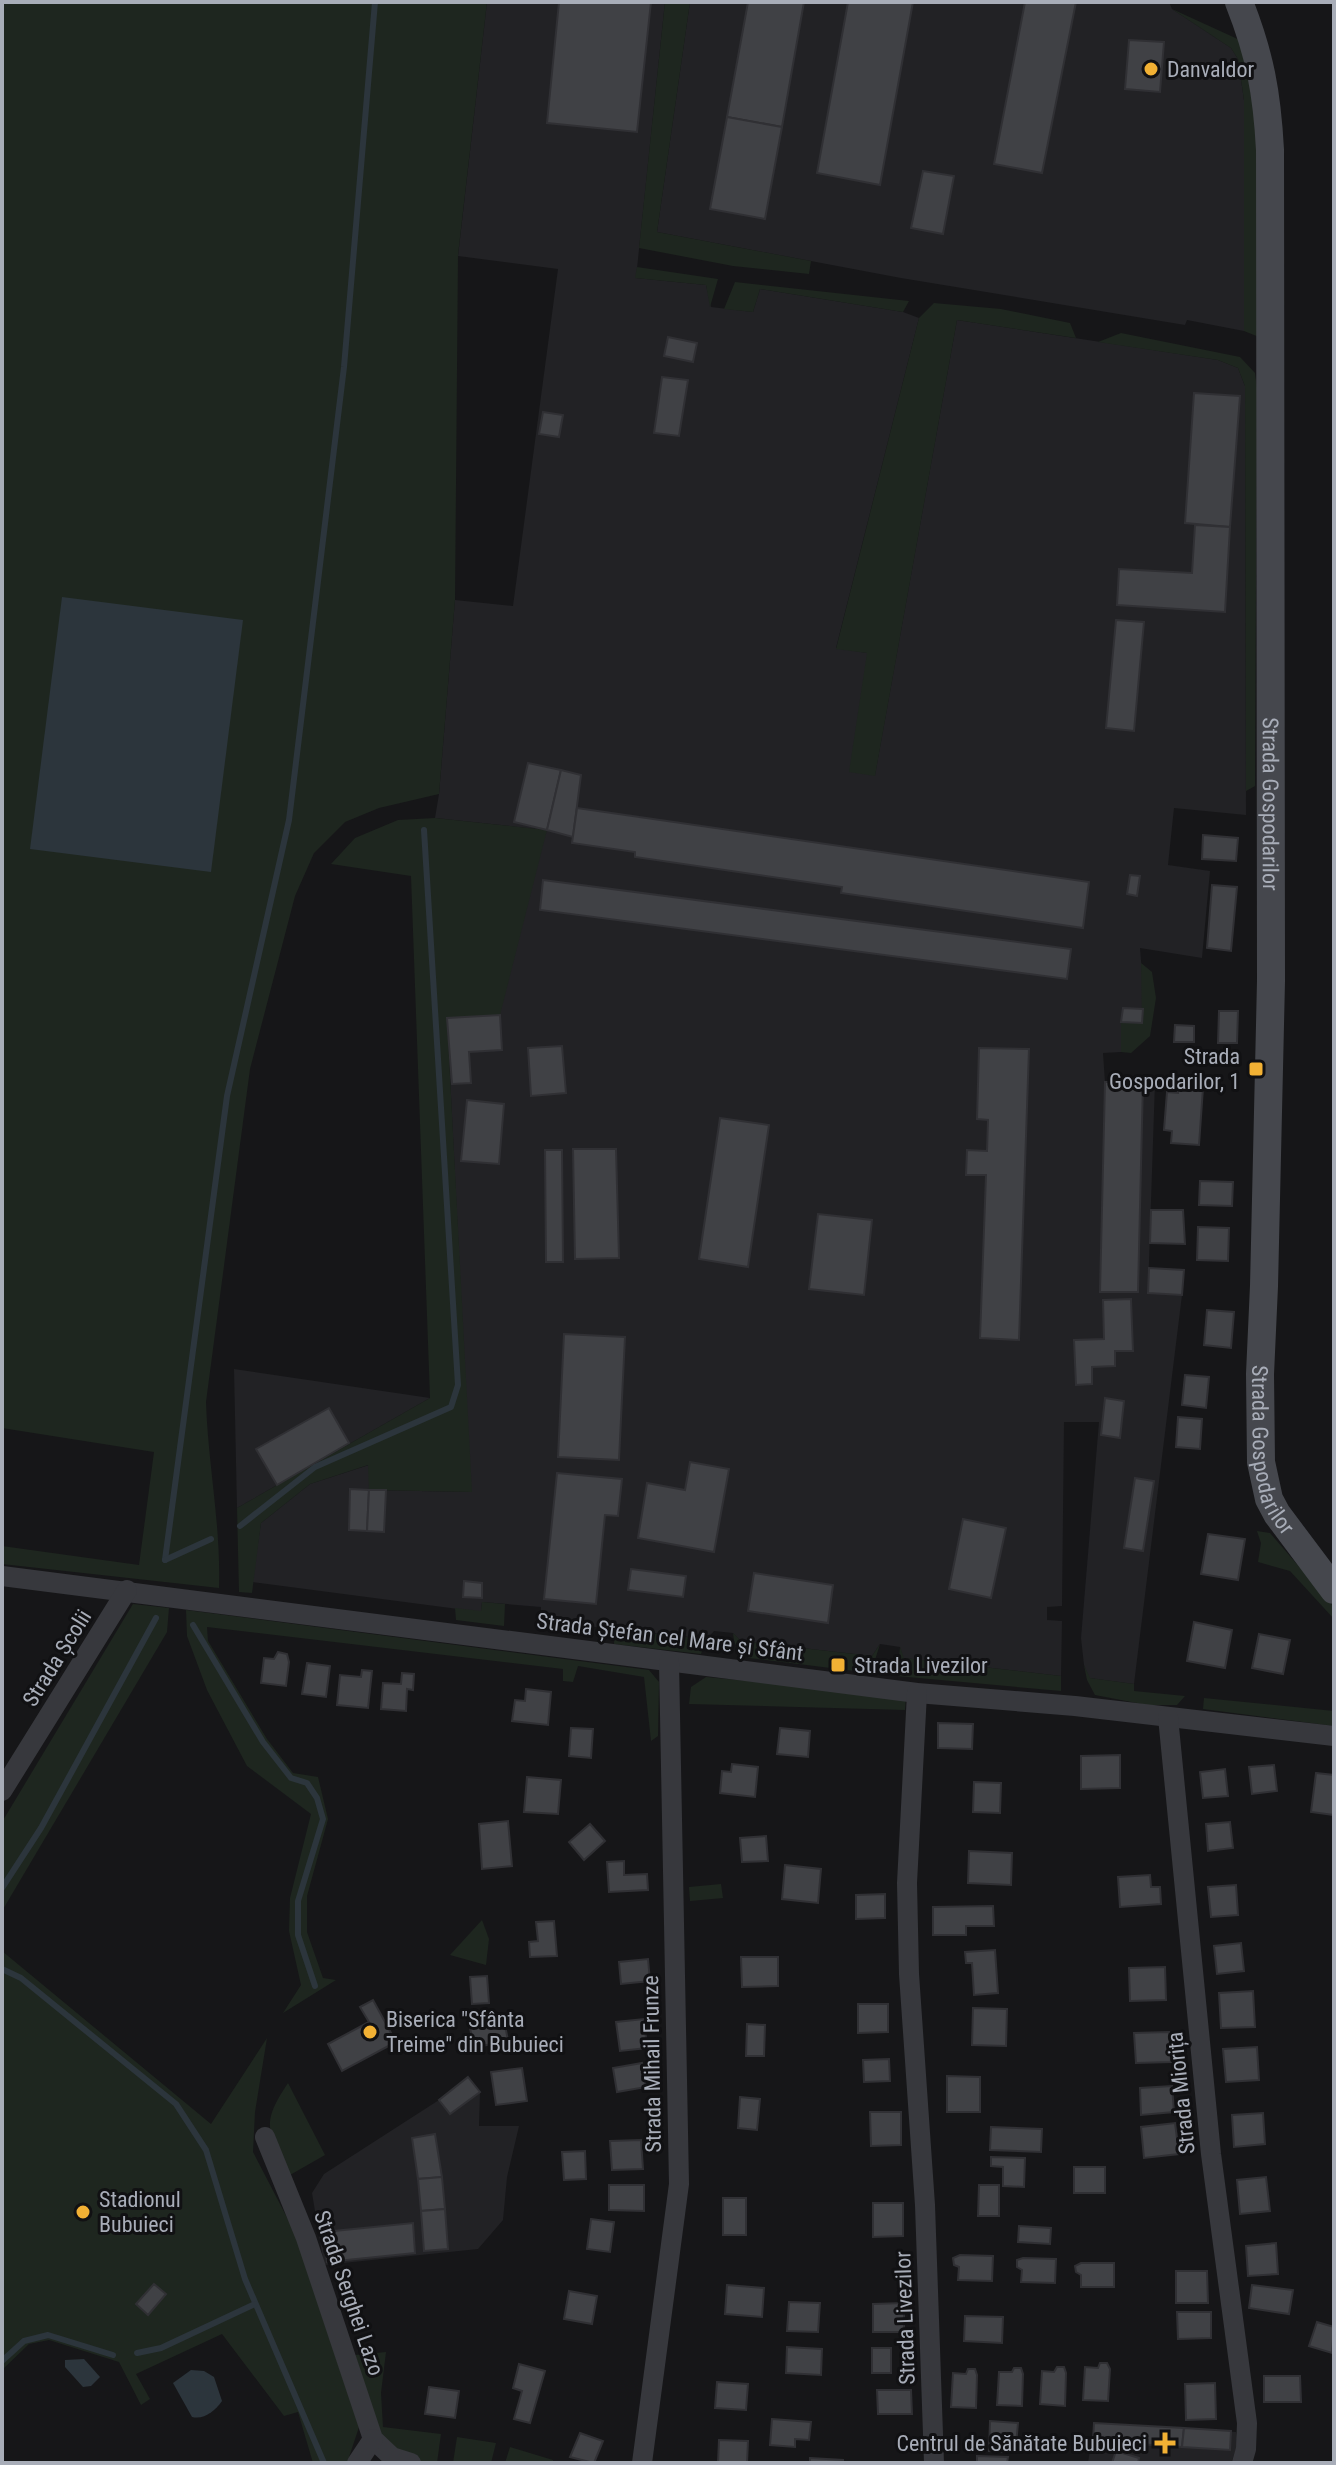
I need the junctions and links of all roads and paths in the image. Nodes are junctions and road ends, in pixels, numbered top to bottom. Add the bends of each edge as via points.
1 (1239, 2) edge
2 (2, 1576) edge
3 (127, 1590) junction
4 (1334, 1590) edge
5 (669, 1662) junction
6 (917, 1693) junction
7 (1168, 1717) junction
8 (1334, 1736) edge
9 (2, 1791) edge
10 (265, 2137) dead end
11 (373, 2439) junction
12 (357, 2463) edge
13 (411, 2463) edge
14 (642, 2463) edge
15 (934, 2463) edge
16 (1242, 2463) edge

1 - 4 street, Strada Gospodarilor via 1257,47 1270,150 1271,981 1261,1462 1277,1514
2 - 3 street, Strada Ștefan cel Mare și Sfânt
3 - 5 street, Strada Ștefan cel Mare și Sfânt
3 - 9 street, Strada Școlii
5 - 6 street, Strada Ștefan cel Mare și Sfânt
5 - 14 street, Strada Mihail Frunze via 679,2184
6 - 7 street, Strada Ștefan cel Mare și Sfânt
6 - 15 street, Strada Livezilor via 907,1883 909,1974 925,2205
7 - 8 street, Strada Ștefan cel Mare și Sfânt
7 - 16 street, Strada Miorița via 1211,2154 1247,2423
10 - 11 street, Strada Serghei Lazo via 306,2238
11 - 12 street
11 - 13 street via 392,2457

